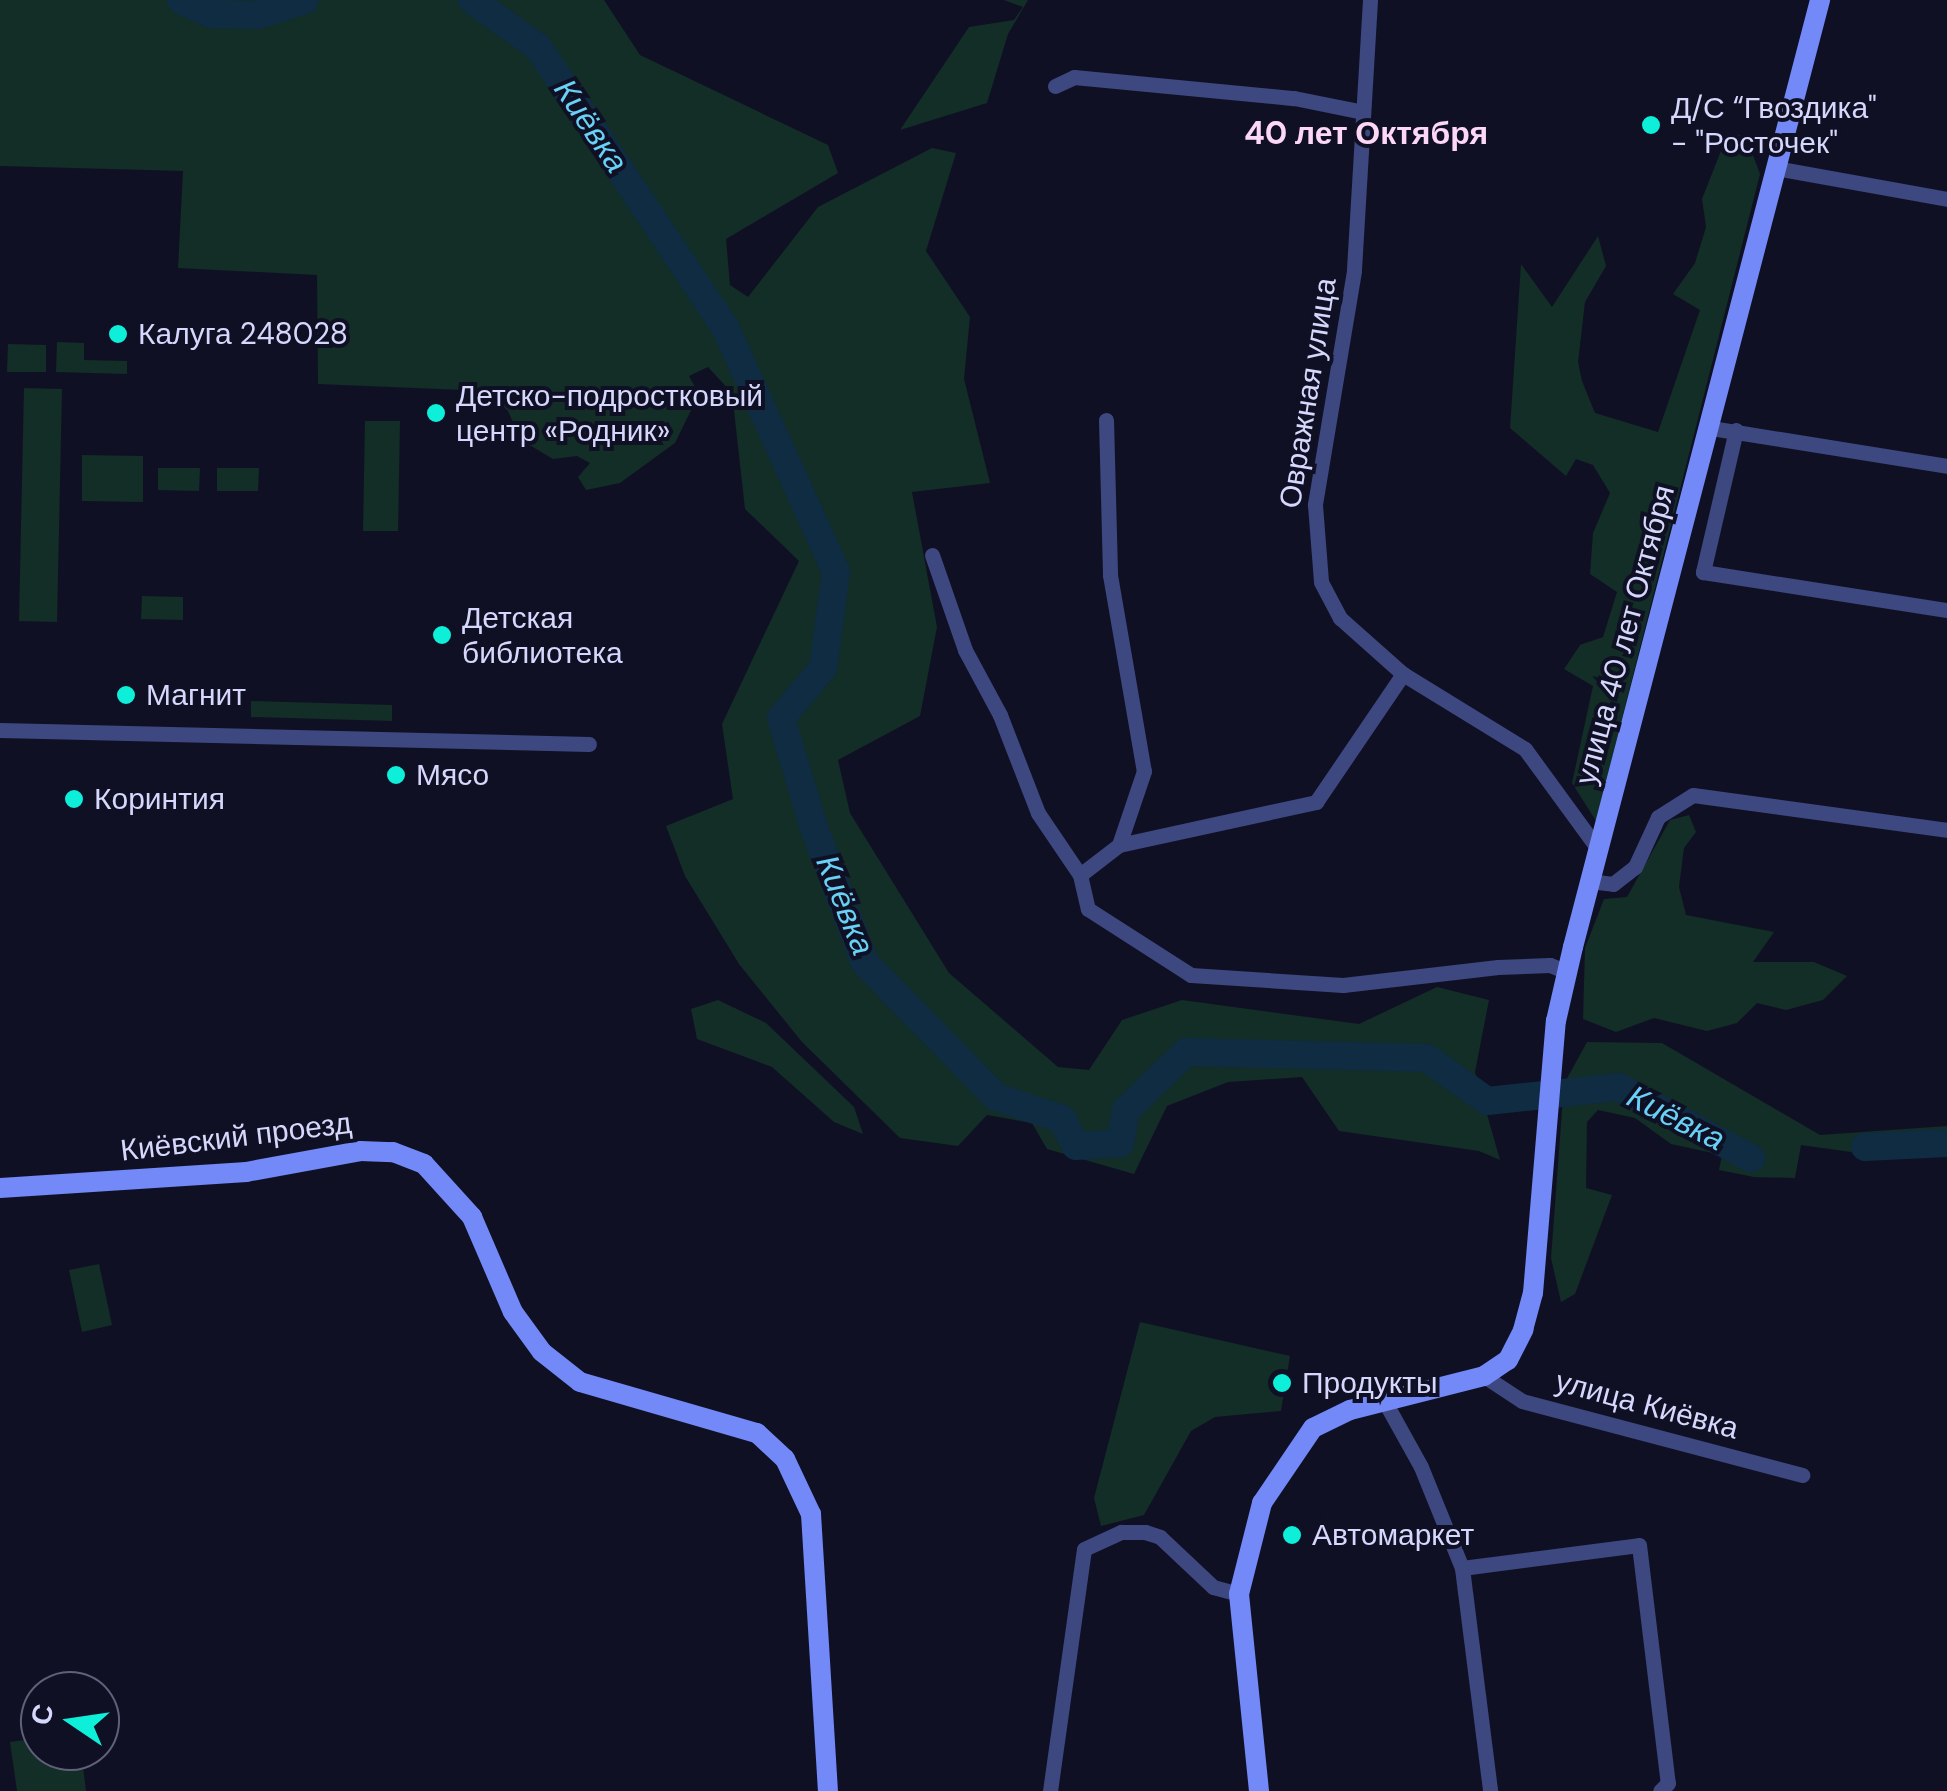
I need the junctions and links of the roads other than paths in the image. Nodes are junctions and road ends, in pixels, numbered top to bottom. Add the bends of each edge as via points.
1 (1370, 0) edge
2 (1820, 0) edge
3 (1055, 86) dead end
4 (1364, 112) junction
5 (1775, 168) junction
6 (1947, 199) edge
7 (1106, 420) dead end
8 (1710, 428) junction
9 (1736, 430) junction
10 (1947, 466) edge
11 (932, 555) dead end
12 (1947, 610) edge
13 (1403, 674) junction
14 (0, 730) edge
15 (588, 744) dead end
16 (1947, 830) edge
17 (1119, 846) junction
18 (1598, 849) junction
19 (1080, 874) junction
20 (1589, 881) junction
21 (1568, 972) junction
22 (0, 1188) edge
23 (1484, 1376) junction
24 (1385, 1402) junction
25 (1802, 1475) dead end
26 (1462, 1568) junction
27 (1239, 1594) junction
28 (828, 1791) edge
29 (1050, 1791) edge
30 (1260, 1791) edge
31 (1490, 1791) edge
32 (1660, 1791) edge

1 - 4 street, Овражная улица
2 - 5 main road, улица 40 лет Октября
3 - 4 street via 1074,77 1294,98
4 - 13 street, Овражная улица via 1354,271 1315,505 1316,543 1322,582 1340,618
5 - 6 street
5 - 8 main road, улица 40 лет Октября
7 - 17 street via 1110,575 1144,772
8 - 9 street
8 - 18 main road, улица 40 лет Октября
9 - 10 street
9 - 12 street via 1703,572
11 - 19 street via 965,650 1000,715 1038,812
13 - 17 street via 1316,802
13 - 18 street, Овражная улица via 1525,749
14 - 15 street
16 - 20 street via 1693,795 1658,817 1635,867 1614,884
17 - 19 street
18 - 20 main road, улица 40 лет Октября
19 - 21 street via 1088,909 1191,975 1343,984 1550,964
20 - 21 main road, улица 40 лет Октября
21 - 23 main road, улица 40 лет Октября via 1555,1039 1533,1292 1508,1360
22 - 28 main road, Киёвский проезд via 246,1172 360,1150 393,1152 424,1164 472,1217 513,1312 542,1352 580,1382 757,1433 785,1460 811,1514
23 - 24 main road
23 - 25 street, улица Киёвка via 1522,1402
24 - 26 street via 1421,1467
24 - 27 main road via 1313,1428 1292,1450 1262,1503
26 - 31 street
26 - 32 street via 1639,1546 1668,1783
27 - 29 street via 1213,1587 1160,1536 1121,1532 1084,1550
27 - 30 main road

